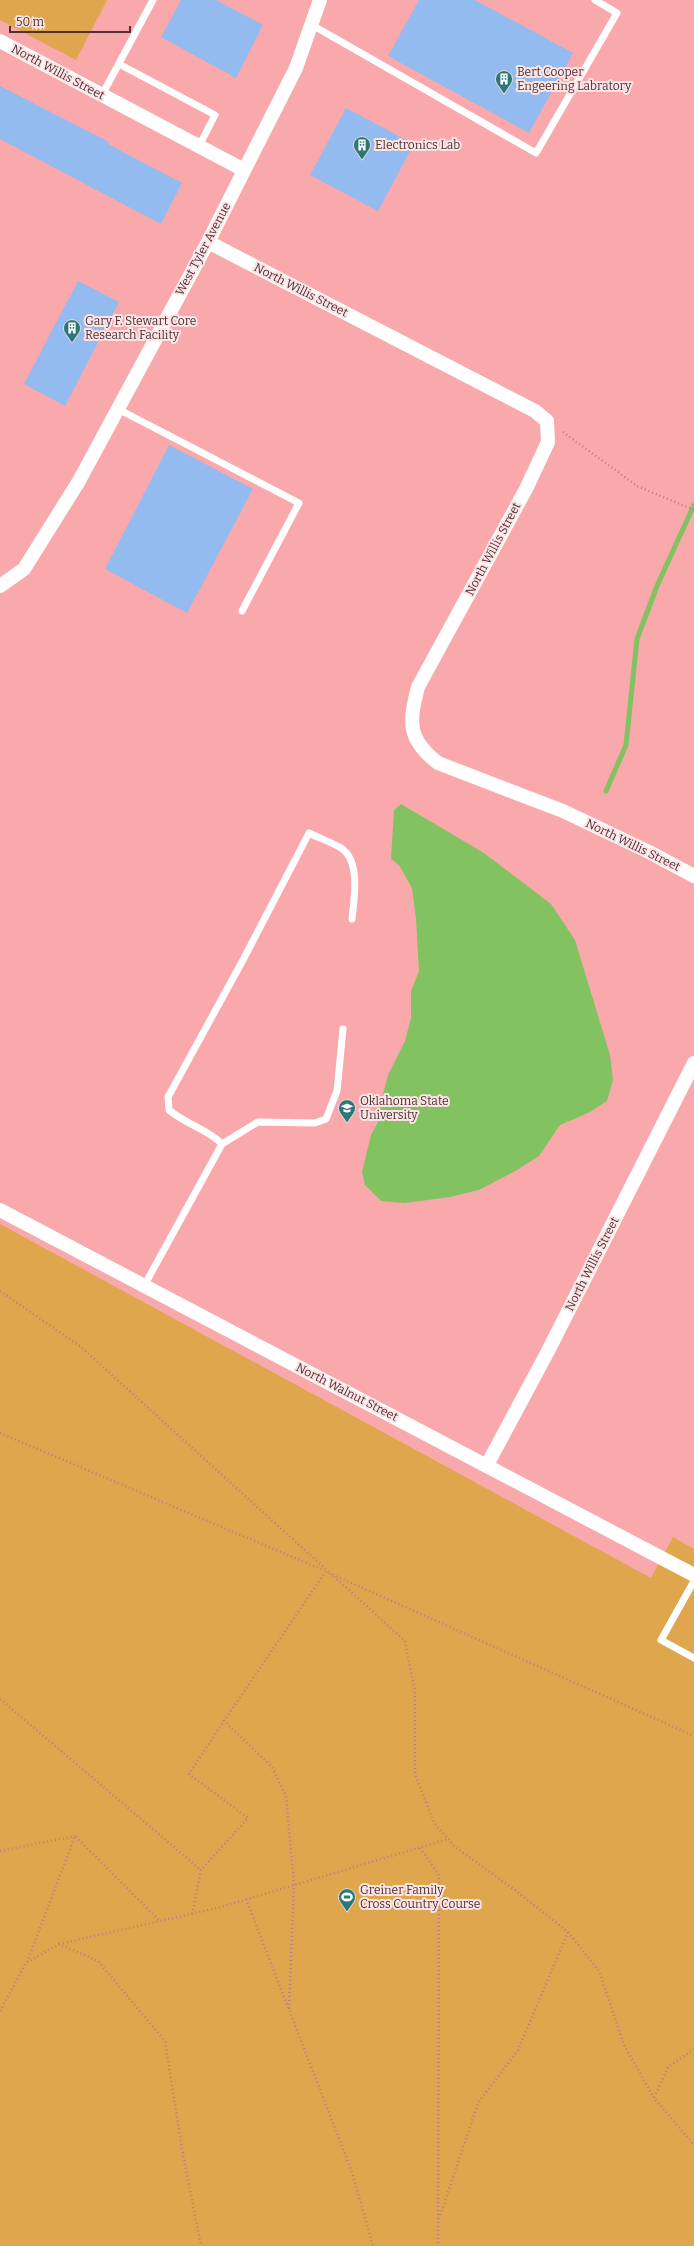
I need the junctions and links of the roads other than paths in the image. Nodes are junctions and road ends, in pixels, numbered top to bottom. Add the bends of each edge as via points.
1 (153, 0) edge
2 (320, 0) edge
3 (595, 0) edge
4 (312, 25) junction
5 (0, 41) edge
6 (119, 64) junction
7 (102, 95) junction
8 (199, 146) junction
9 (244, 170) junction
10 (208, 242) junction
11 (118, 409) junction
12 (0, 586) edge
13 (242, 611) dead end
14 (694, 876) edge
15 (352, 919) dead end
16 (343, 1029) dead end
17 (694, 1063) edge
18 (222, 1144) junction
19 (0, 1210) edge
20 (144, 1286) junction
21 (487, 1465) junction
22 (694, 1575) edge
23 (694, 1581) edge
24 (694, 1658) edge

1 - 6 lane
2 - 4 street, West Tyler Avenue
3 - 4 lane via 617,13 536,153
4 - 9 street, West Tyler Avenue via 296,68
5 - 7 street, North Willis Street
6 - 7 lane
6 - 8 lane via 215,115
7 - 8 street, North Willis Street
8 - 9 street, North Willis Street
9 - 10 street, West Tyler Avenue
10 - 11 street, West Tyler Avenue
10 - 14 street, North Willis Street via 535,411 547,421 548,442 526,489 418,687 411,713 412,729 423,752 438,763 563,812
11 - 12 street, West Tyler Avenue via 79,481 24,569
11 - 13 lane via 299,503
15 - 18 lane via 352,863 342,848 309,833 168,1097 169,1110 178,1118 216,1138
16 - 18 lane via 337,1091 326,1119 315,1123 258,1122
17 - 21 street, North Willis Street via 547,1353
18 - 20 lane
19 - 20 street, North Walnut Street
20 - 21 street, North Walnut Street
21 - 22 street, North Walnut Street
23 - 24 lane via 661,1640

